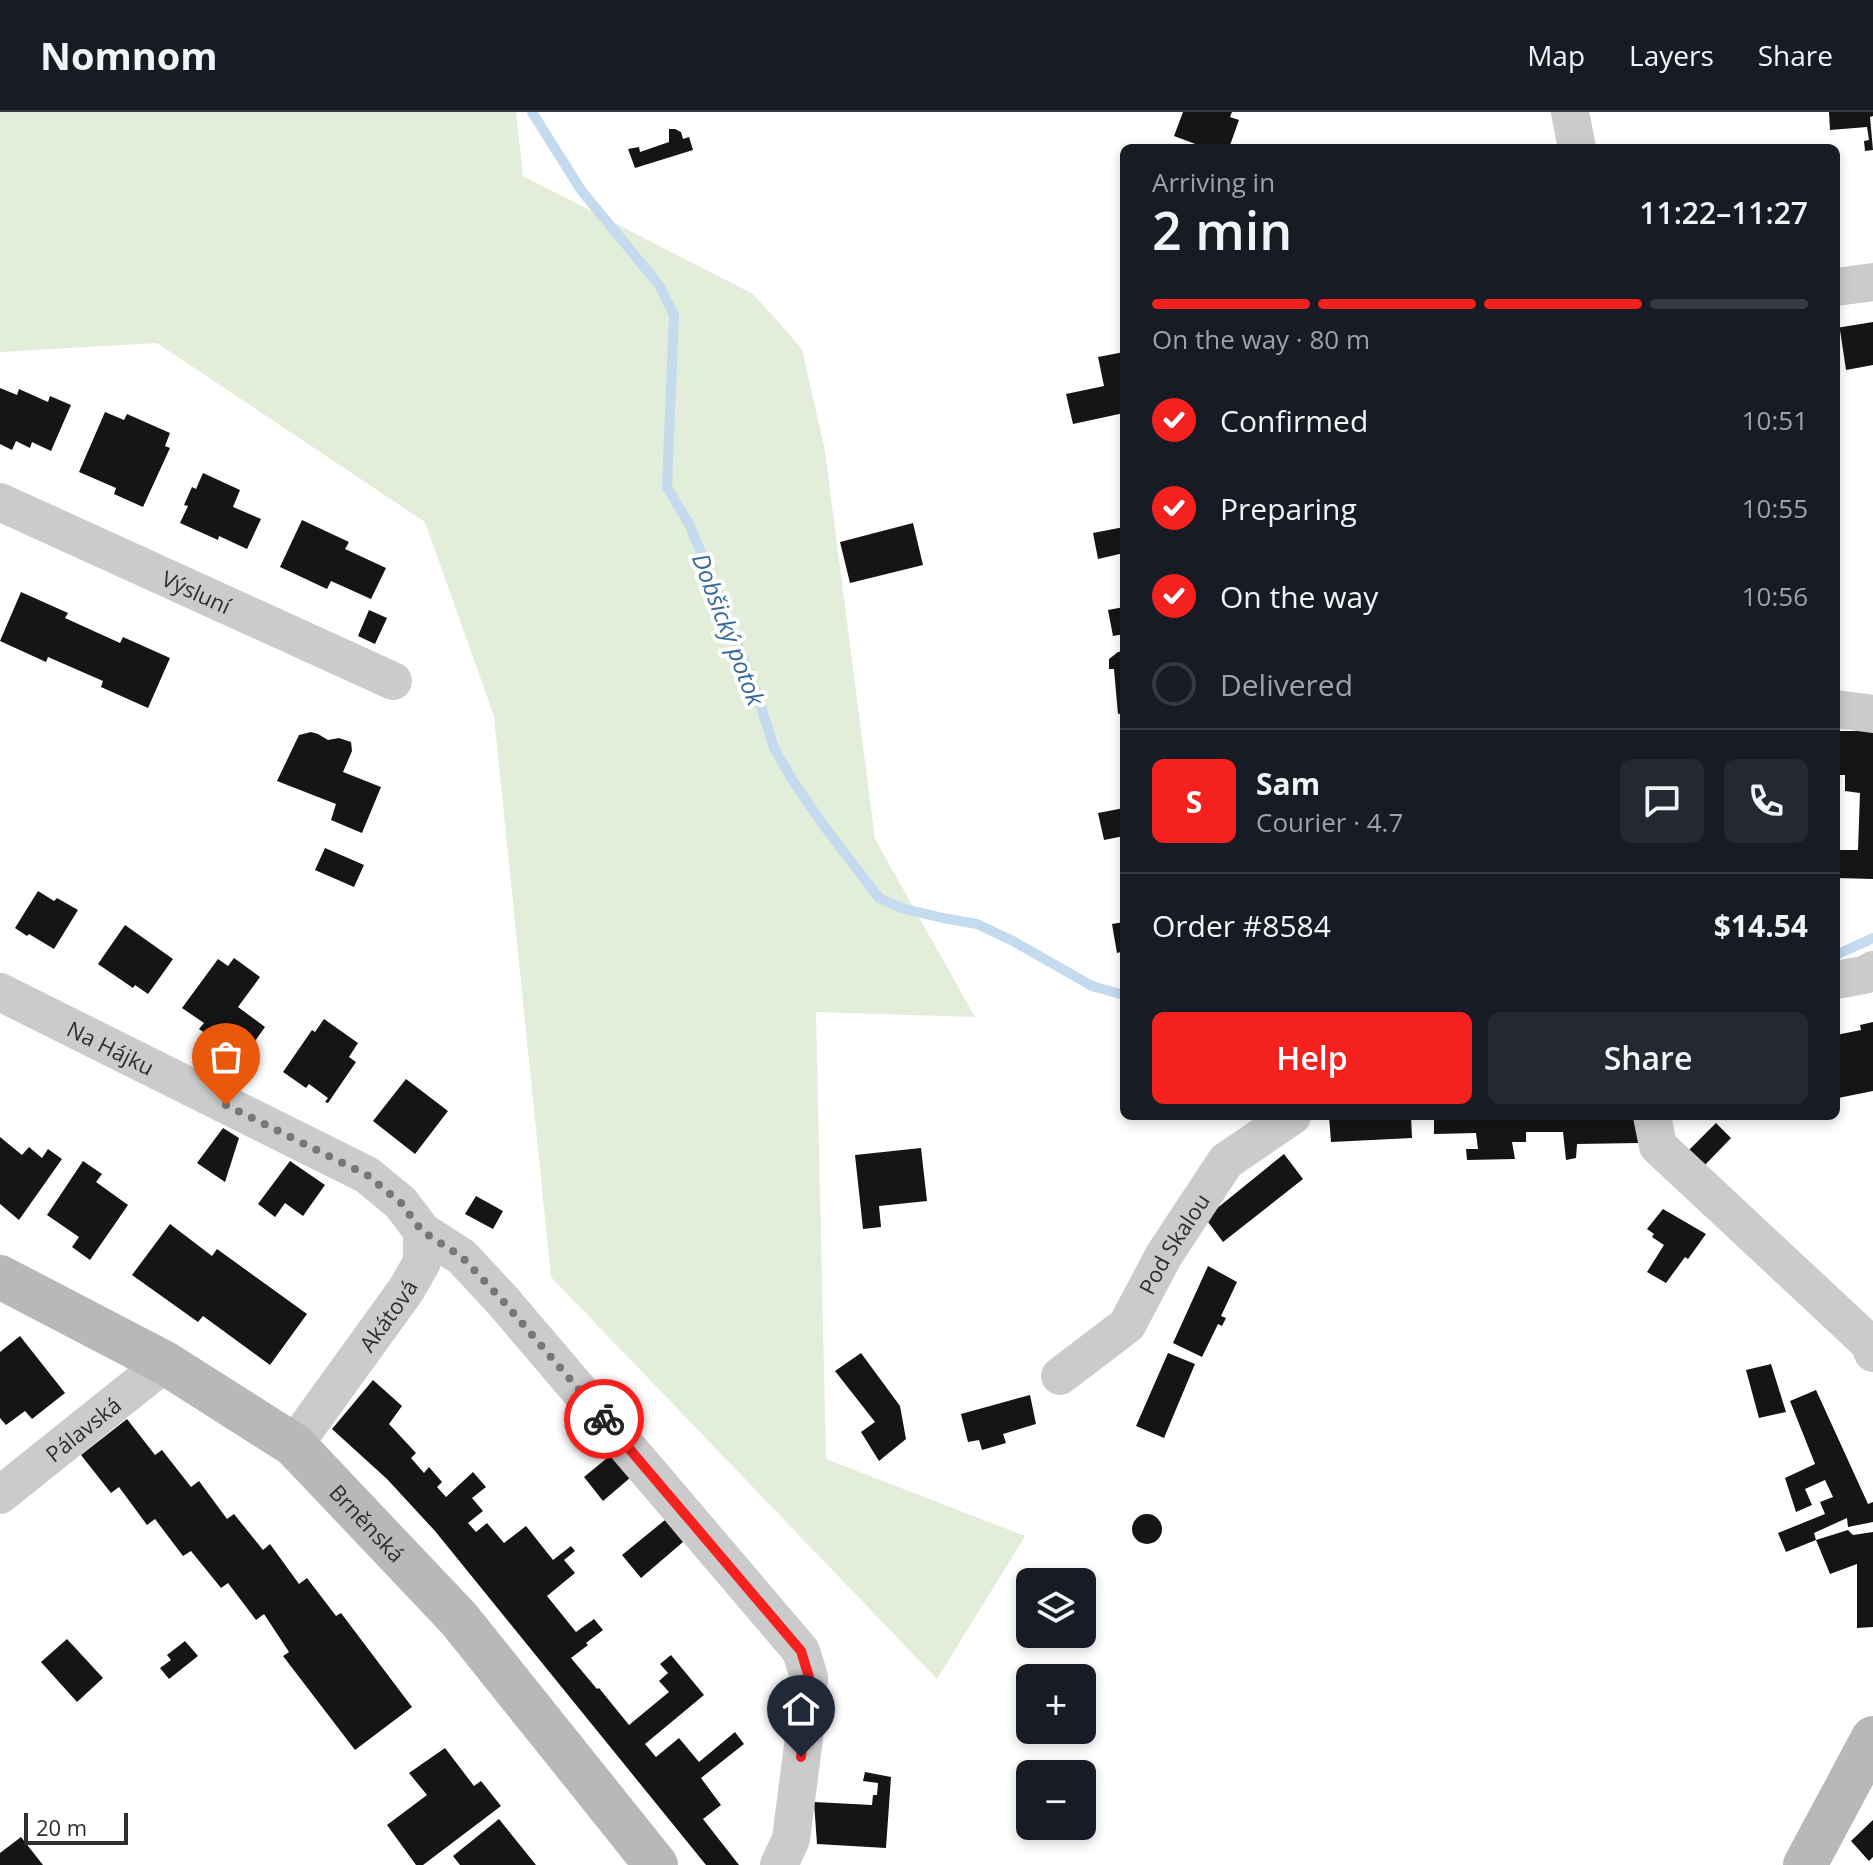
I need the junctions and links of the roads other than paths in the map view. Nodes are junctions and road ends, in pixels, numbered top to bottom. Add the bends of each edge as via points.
1 (1570, 112) edge
2 (1576, 144) edge
3 (1873, 282) edge
4 (1840, 286) edge
5 (0, 502) edge
6 (393, 681) dead end
7 (1840, 710) edge
8 (1873, 714) edge
9 (1873, 970) edge
10 (1840, 979) edge
11 (0, 992) edge
12 (1286, 1120) edge
13 (1653, 1120) edge
14 (422, 1231) junction
15 (0, 1277) edge
16 (1873, 1353) edge
17 (165, 1363) junction
18 (1060, 1376) dead end
19 (294, 1445) junction
20 (0, 1495) edge
21 (1873, 1738) edge
22 (656, 1865) edge
23 (779, 1865) edge
24 (1805, 1865) edge

1 - 2 street
3 - 4 street
5 - 6 street, Výsluní
7 - 8 street
9 - 10 street
11 - 14 street, Na Hájku via 367,1175 401,1203
12 - 18 street, Pod Skalou via 1226,1161 1164,1255 1127,1325
13 - 16 street via 1658,1146 1869,1343
14 - 19 street, Akátová via 422,1262 406,1290
14 - 23 street via 462,1257 503,1301 801,1651 809,1677 805,1730 791,1839
15 - 17 main road, Brněnská
17 - 19 main road, Brněnská
17 - 20 street, Pálavská
19 - 22 main road, Brněnská via 459,1619
21 - 24 main road

